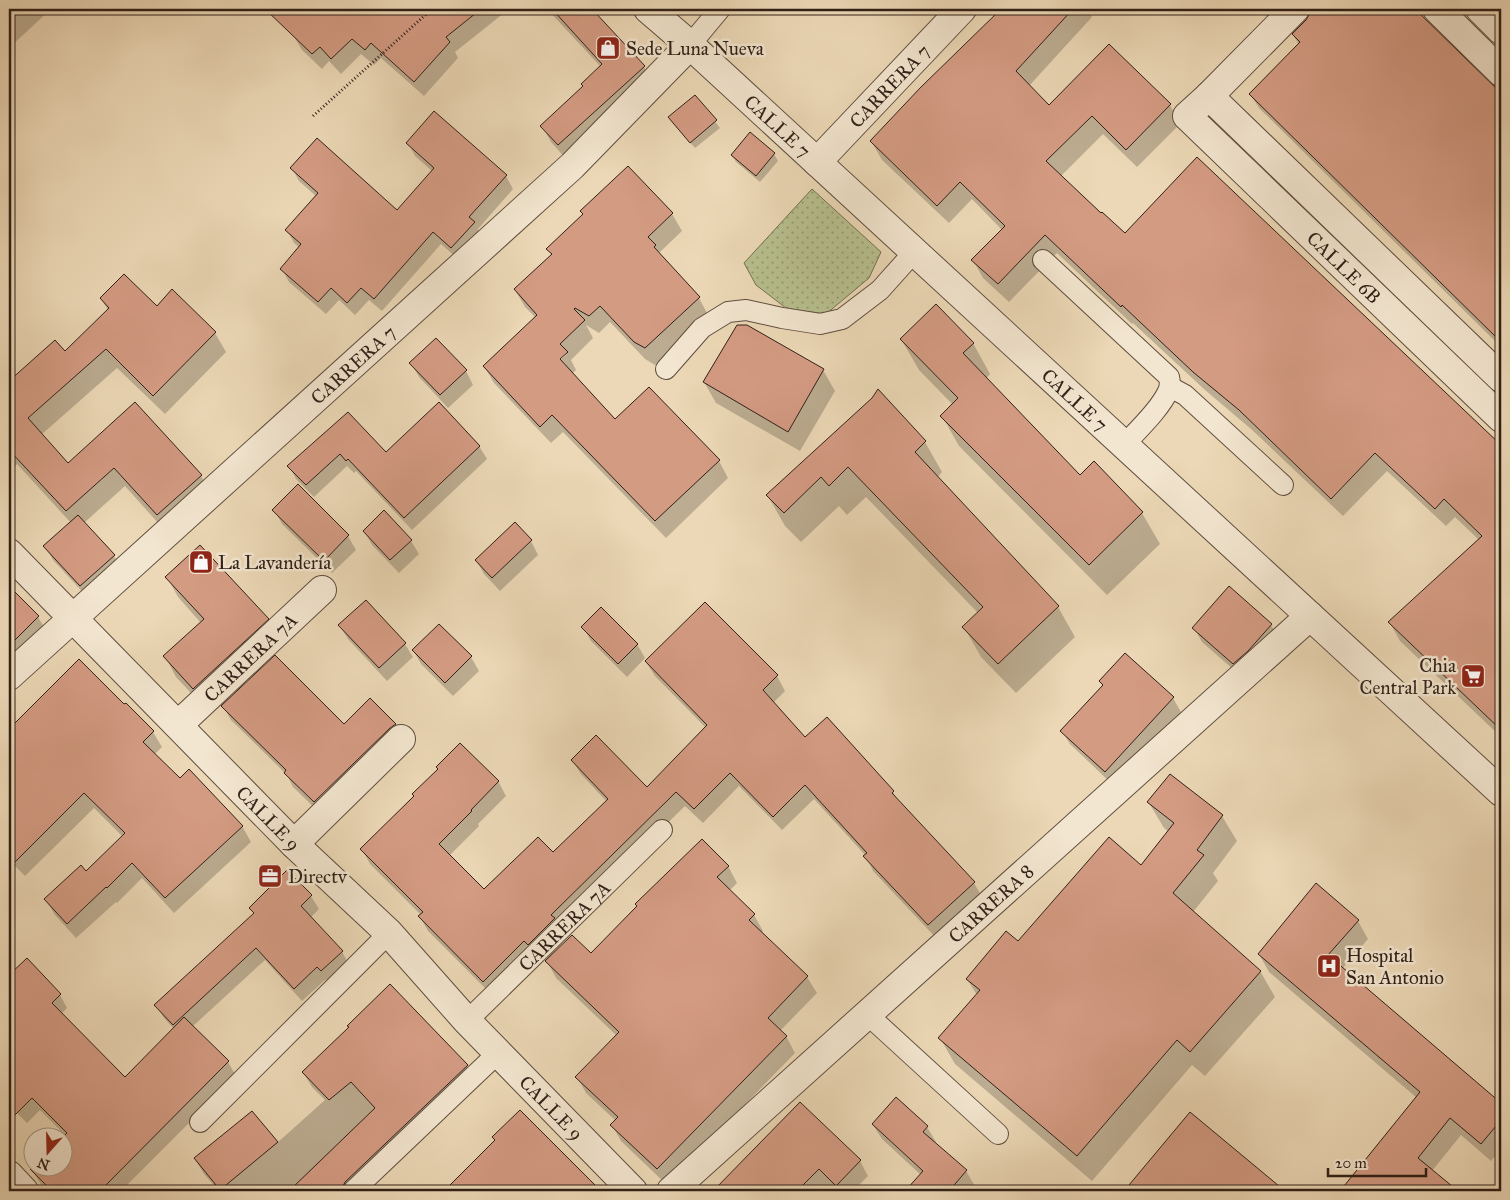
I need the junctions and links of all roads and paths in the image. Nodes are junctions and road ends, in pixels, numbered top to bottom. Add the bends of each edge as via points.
1 (432, 9) edge
2 (648, 9) edge
3 (720, 9) edge
4 (962, 9) edge
5 (1295, 9) edge
6 (1437, 9) edge
7 (1480, 9) edge
8 (1501, 30) edge
9 (690, 45) junction
10 (1501, 72) edge
11 (1209, 96) junction
12 (313, 116) dead end
13 (817, 162) junction
14 (914, 252) junction
15 (1043, 260) dead end
16 (666, 369) dead end
17 (1501, 378) edge
18 (1170, 387) junction
19 (1501, 418) edge
20 (1124, 445) junction
21 (1283, 485) dead end
22 (9, 553) edge
23 (322, 590) dead end
24 (1310, 616) junction
25 (74, 618) junction
26 (9, 676) edge
27 (178, 725) junction
28 (401, 739) dead end
29 (1501, 792) edge
30 (662, 830) dead end
31 (294, 844) junction
32 (389, 933) junction
33 (868, 1015) junction
34 (467, 1020) junction
35 (498, 1053) junction
36 (200, 1122) dead end
37 (998, 1134) dead end
38 (9, 1175) edge
39 (24, 1191) edge
40 (353, 1191) edge
41 (633, 1191) edge
42 (671, 1191) edge

1 - 12 path
2 - 9 street, CALLE 7
3 - 9 lane
4 - 13 street, CARRERA 7
5 - 11 street
6 - 10 street
7 - 8 street
9 - 13 street, CALLE 7
9 - 25 street, CARRERA 7 via 572,166
11 - 17 street, CALLE 6B
11 - 19 street, CALLE 6B via 1188,116
13 - 14 street, CALLE 7
14 - 16 lane via 880,290 842,319 820,324 746,310 728,312 702,328
14 - 20 street, CALLE 7
15 - 18 lane via 1170,377
18 - 20 lane via 1148,419
18 - 21 lane via 1185,394
20 - 24 street, CALLE 7
22 - 25 street, CALLE 9
23 - 27 street, CARRERA 7A
24 - 29 street, CALLE 7
24 - 33 street, CARRERA 8
25 - 26 street, CARRERA 7
25 - 27 street, CALLE 9
27 - 31 street, CALLE 9
28 - 31 street
30 - 34 lane, CARRERA 7A
31 - 32 street, CALLE 9
32 - 34 street, CALLE 9
32 - 36 lane
33 - 37 lane
33 - 42 street, CARRERA 8
34 - 35 street, CALLE 9
35 - 40 lane
35 - 41 street, CALLE 9
38 - 39 street

